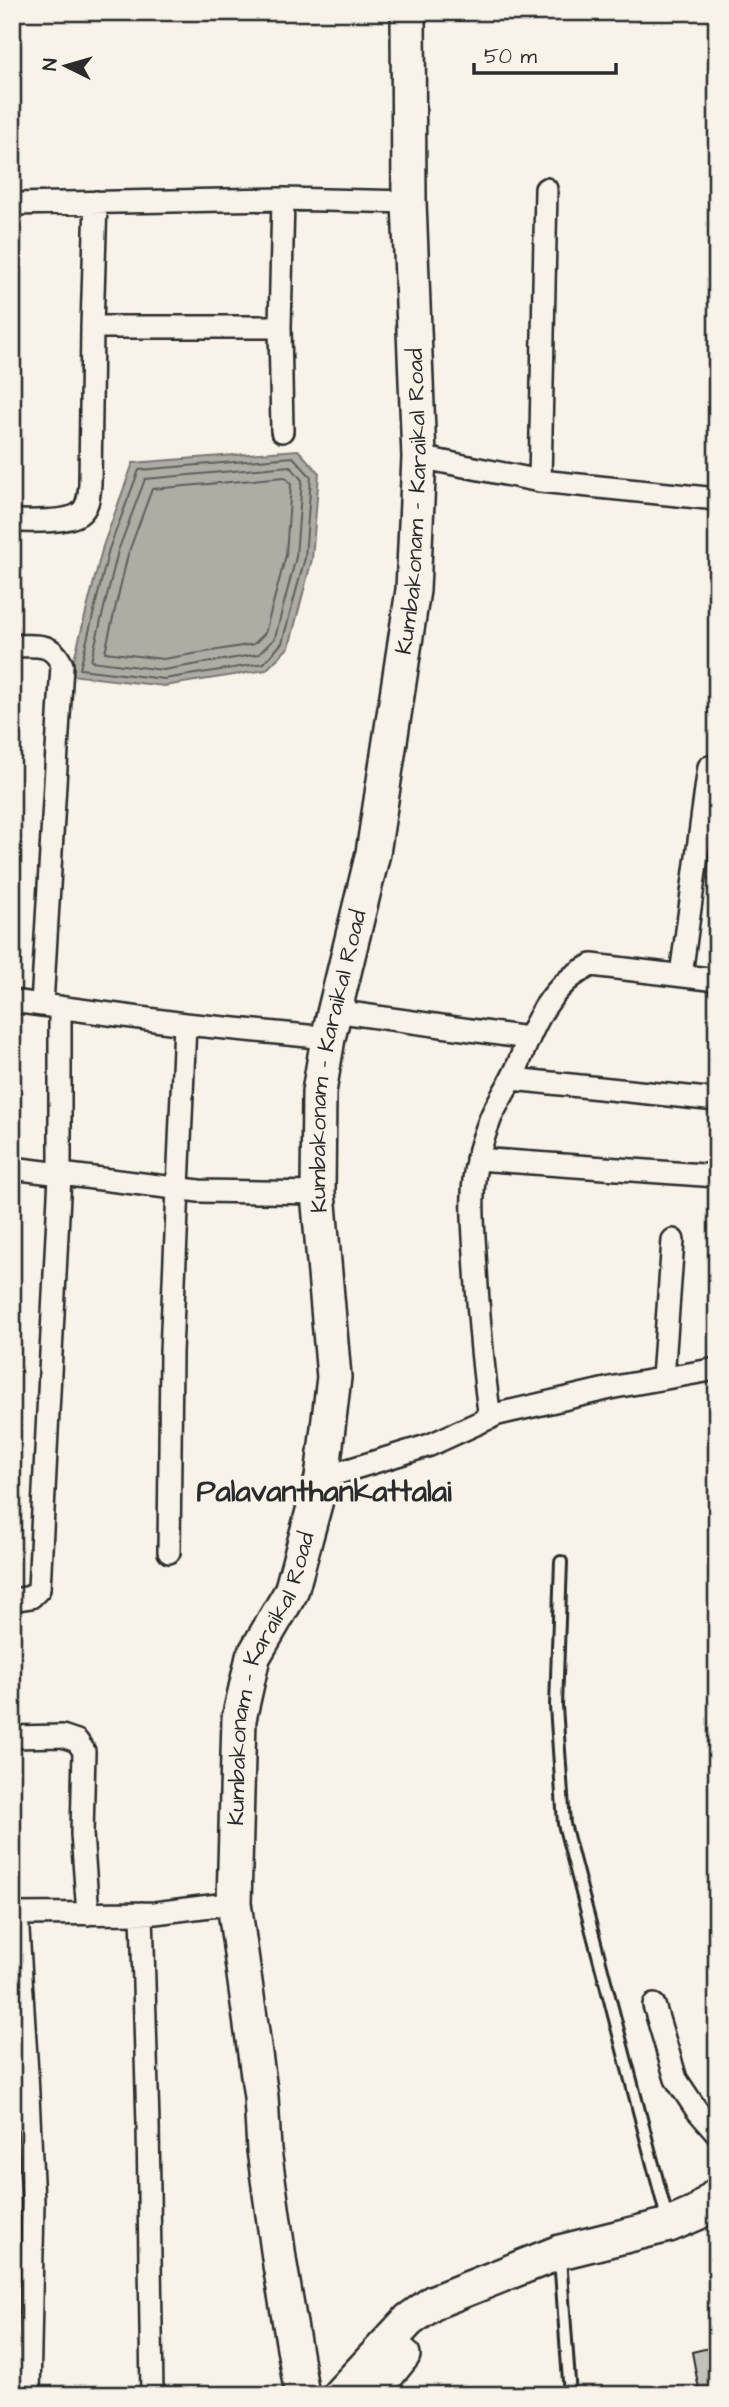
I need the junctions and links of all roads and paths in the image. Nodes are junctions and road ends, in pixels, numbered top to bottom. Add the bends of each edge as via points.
1 (408, 12) edge
2 (546, 189) dead end
3 (283, 200) junction
4 (96, 202) junction
5 (409, 202) junction
6 (12, 204) edge
7 (92, 327) junction
8 (280, 327) junction
9 (282, 432) dead end
10 (419, 457) junction
11 (540, 481) junction
12 (717, 499) edge
13 (12, 521) edge
14 (12, 646) edge
15 (709, 767) dead end
16 (681, 975) junction
17 (717, 980) edge
18 (12, 1001) edge
19 (51, 1006) junction
20 (185, 1024) junction
21 (331, 1024) junction
22 (528, 1038) junction
23 (512, 1079) junction
24 (717, 1100) edge
25 (477, 1159) junction
26 (12, 1168) edge
27 (60, 1175) junction
28 (717, 1176) edge
29 (176, 1189) junction
30 (318, 1193) junction
31 (673, 1240) dead end
32 (717, 1369) edge
33 (663, 1378) junction
34 (490, 1418) junction
35 (322, 1478) junction
36 (169, 1552) dead end
37 (561, 1562) dead end
38 (12, 1600) edge
39 (12, 1737) edge
40 (234, 1903) junction
41 (142, 1913) junction
42 (14, 1914) edge
43 (88, 1914) junction
44 (654, 2005) dead end
45 (261, 2097) junction
46 (717, 2133) edge
47 (700, 2214) edge
48 (560, 2252) junction
49 (489, 2279) junction
50 (21, 2339) edge
51 (29, 2395) edge
52 (152, 2395) edge
53 (302, 2395) edge
54 (323, 2395) edge
55 (339, 2395) edge
56 (371, 2395) edge
57 (570, 2395) edge

1 - 5 main road, Kumbakonam - Karaikal Road
2 - 11 street
3 - 4 street
3 - 5 street
3 - 8 street
4 - 6 street
4 - 7 street
5 - 10 main road, Kumbakonam - Karaikal Road
7 - 8 street
7 - 13 street via 88,502 79,514 62,519
8 - 9 street
10 - 11 street
10 - 21 main road, Kumbakonam - Karaikal Road via 413,590 373,853
11 - 12 street
14 - 19 street via 52,649 62,665
15 - 16 street
16 - 17 street
16 - 22 street via 592,965 574,973 555,991
18 - 19 street
19 - 20 street
19 - 27 street
20 - 21 street
20 - 29 street
21 - 22 street
21 - 30 main road, Kumbakonam - Karaikal Road via 319,1092
22 - 23 street
23 - 24 street
23 - 25 street
25 - 28 street
25 - 34 street via 474,1243 480,1349
26 - 27 street
27 - 29 street
27 - 38 street via 39,1589 31,1597
29 - 30 street
29 - 36 street
30 - 35 main road, Kumbakonam - Karaikal Road via 334,1377
31 - 33 street
32 - 33 street
33 - 34 street
34 - 35 street via 430,1445
35 - 40 main road, Kumbakonam - Karaikal Road via 291,1592 253,1657 239,1720
37 - 47 lane via 556,1706 564,1824
39 - 43 street via 62,1736 77,1741 84,1751 82,1834
40 - 41 street
40 - 45 main road, Kumbakonam - Karaikal Road
41 - 43 street
41 - 52 street
42 - 43 street
42 - 50 street via 33,2202
44 - 46 street via 676,2079
45 - 53 main road, Kumbakonam - Karaikal Road via 269,2189
45 - 54 main road, Kumbakonam - Karaikal Road via 270,2109
47 - 48 main road
48 - 49 main road
48 - 57 lane
49 - 55 main road via 433,2301 409,2320
49 - 56 main road via 412,2345
50 - 51 street

